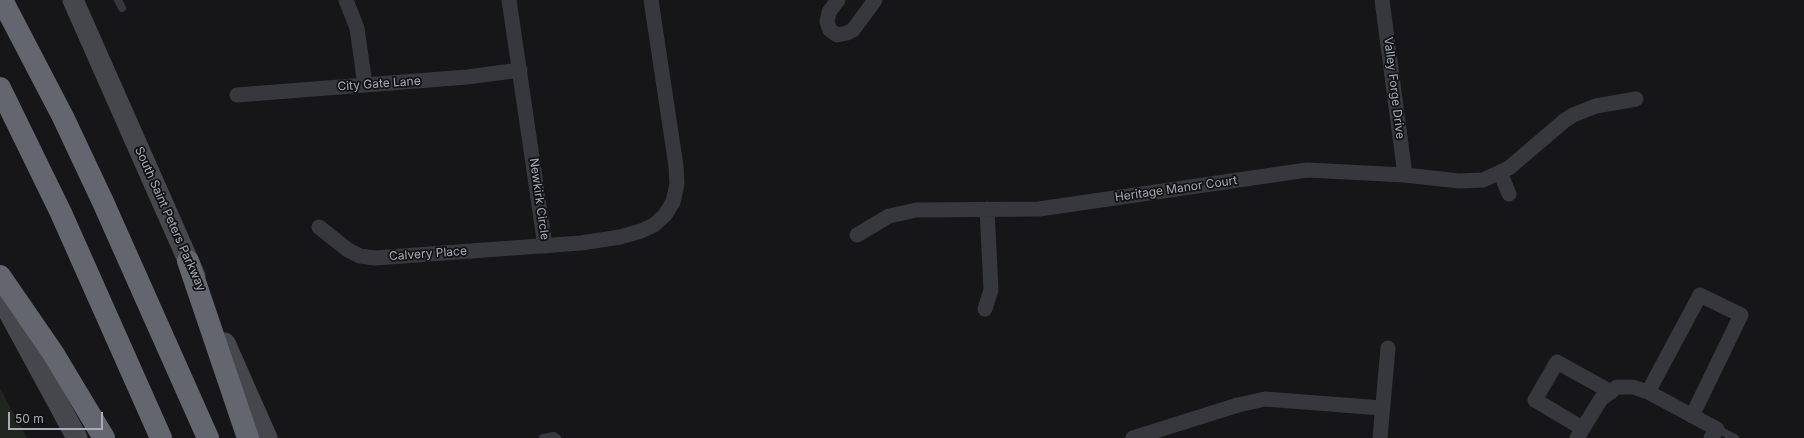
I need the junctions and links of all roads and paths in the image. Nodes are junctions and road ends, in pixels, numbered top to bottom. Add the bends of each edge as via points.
1 (2, 0) edge
2 (73, 0) edge
3 (346, 0) edge
4 (510, 0) edge
5 (651, 0) edge
6 (838, 0) edge
7 (875, 0) edge
8 (1382, 0) edge
9 (520, 70) junction
10 (366, 85) junction
11 (0, 88) edge
12 (237, 95) dead end
13 (1636, 99) dead end
14 (1500, 172) junction
15 (1405, 175) junction
16 (1509, 194) dead end
17 (987, 209) junction
18 (319, 227) dead end
19 (857, 235) dead end
20 (545, 246) junction
21 (188, 261) junction
22 (0, 276) edge
23 (0, 296) edge
24 (985, 309) dead end
25 (1388, 348) dead end
26 (1611, 392) junction
27 (1648, 392) junction
28 (1382, 408) junction
29 (1692, 416) junction
30 (1579, 433) edge
31 (1714, 433) edge
32 (76, 438) edge
33 (104, 438) edge
34 (161, 438) edge
35 (208, 438) edge
36 (248, 438) edge
37 (266, 438) edge
38 (543, 438) edge
39 (557, 438) edge
40 (1133, 438) edge
41 (1380, 438) edge
42 (1734, 438) edge

1 - 35 highway via 104,202
2 - 21 main road, South Saint Peters Parkway
3 - 10 street via 357,28
4 - 9 street, Newkirk Circle
5 - 20 street, Newkirk Circle via 676,166 677,184 673,202 654,225 640,231 612,238
6 - 7 street via 829,12 827,22 830,30 837,35 853,30
8 - 15 street, Valley Forge Drive
9 - 10 street, City Gate Lane
9 - 20 street, Newkirk Circle
10 - 12 street, City Gate Lane
11 - 34 highway via 61,213
13 - 14 street, Heritage Manor Court via 1596,106 1573,115 1509,168
14 - 15 street, Heritage Manor Court via 1483,180 1459,181
14 - 16 street
15 - 17 street, Heritage Manor Court via 1307,170 1039,208
17 - 19 street, Heritage Manor Court via 916,210 889,216
17 - 24 street via 991,290
18 - 20 street, Calvery Place via 348,250 360,256 375,258
21 - 36 highway
21 - 37 main road, South Saint Peters Parkway
22 - 33 highway via 53,353
23 - 32 main road
25 - 28 street
26 - 27 street via 1617,387 1633,387
26 - 30 street via 1601,399
26 - 30 street via 1558,362 1535,400
27 - 29 street
27 - 29 street via 1700,295 1741,315
28 - 40 street via 1265,399
28 - 41 street
29 - 31 street
31 - 42 lane
38 - 39 lane

